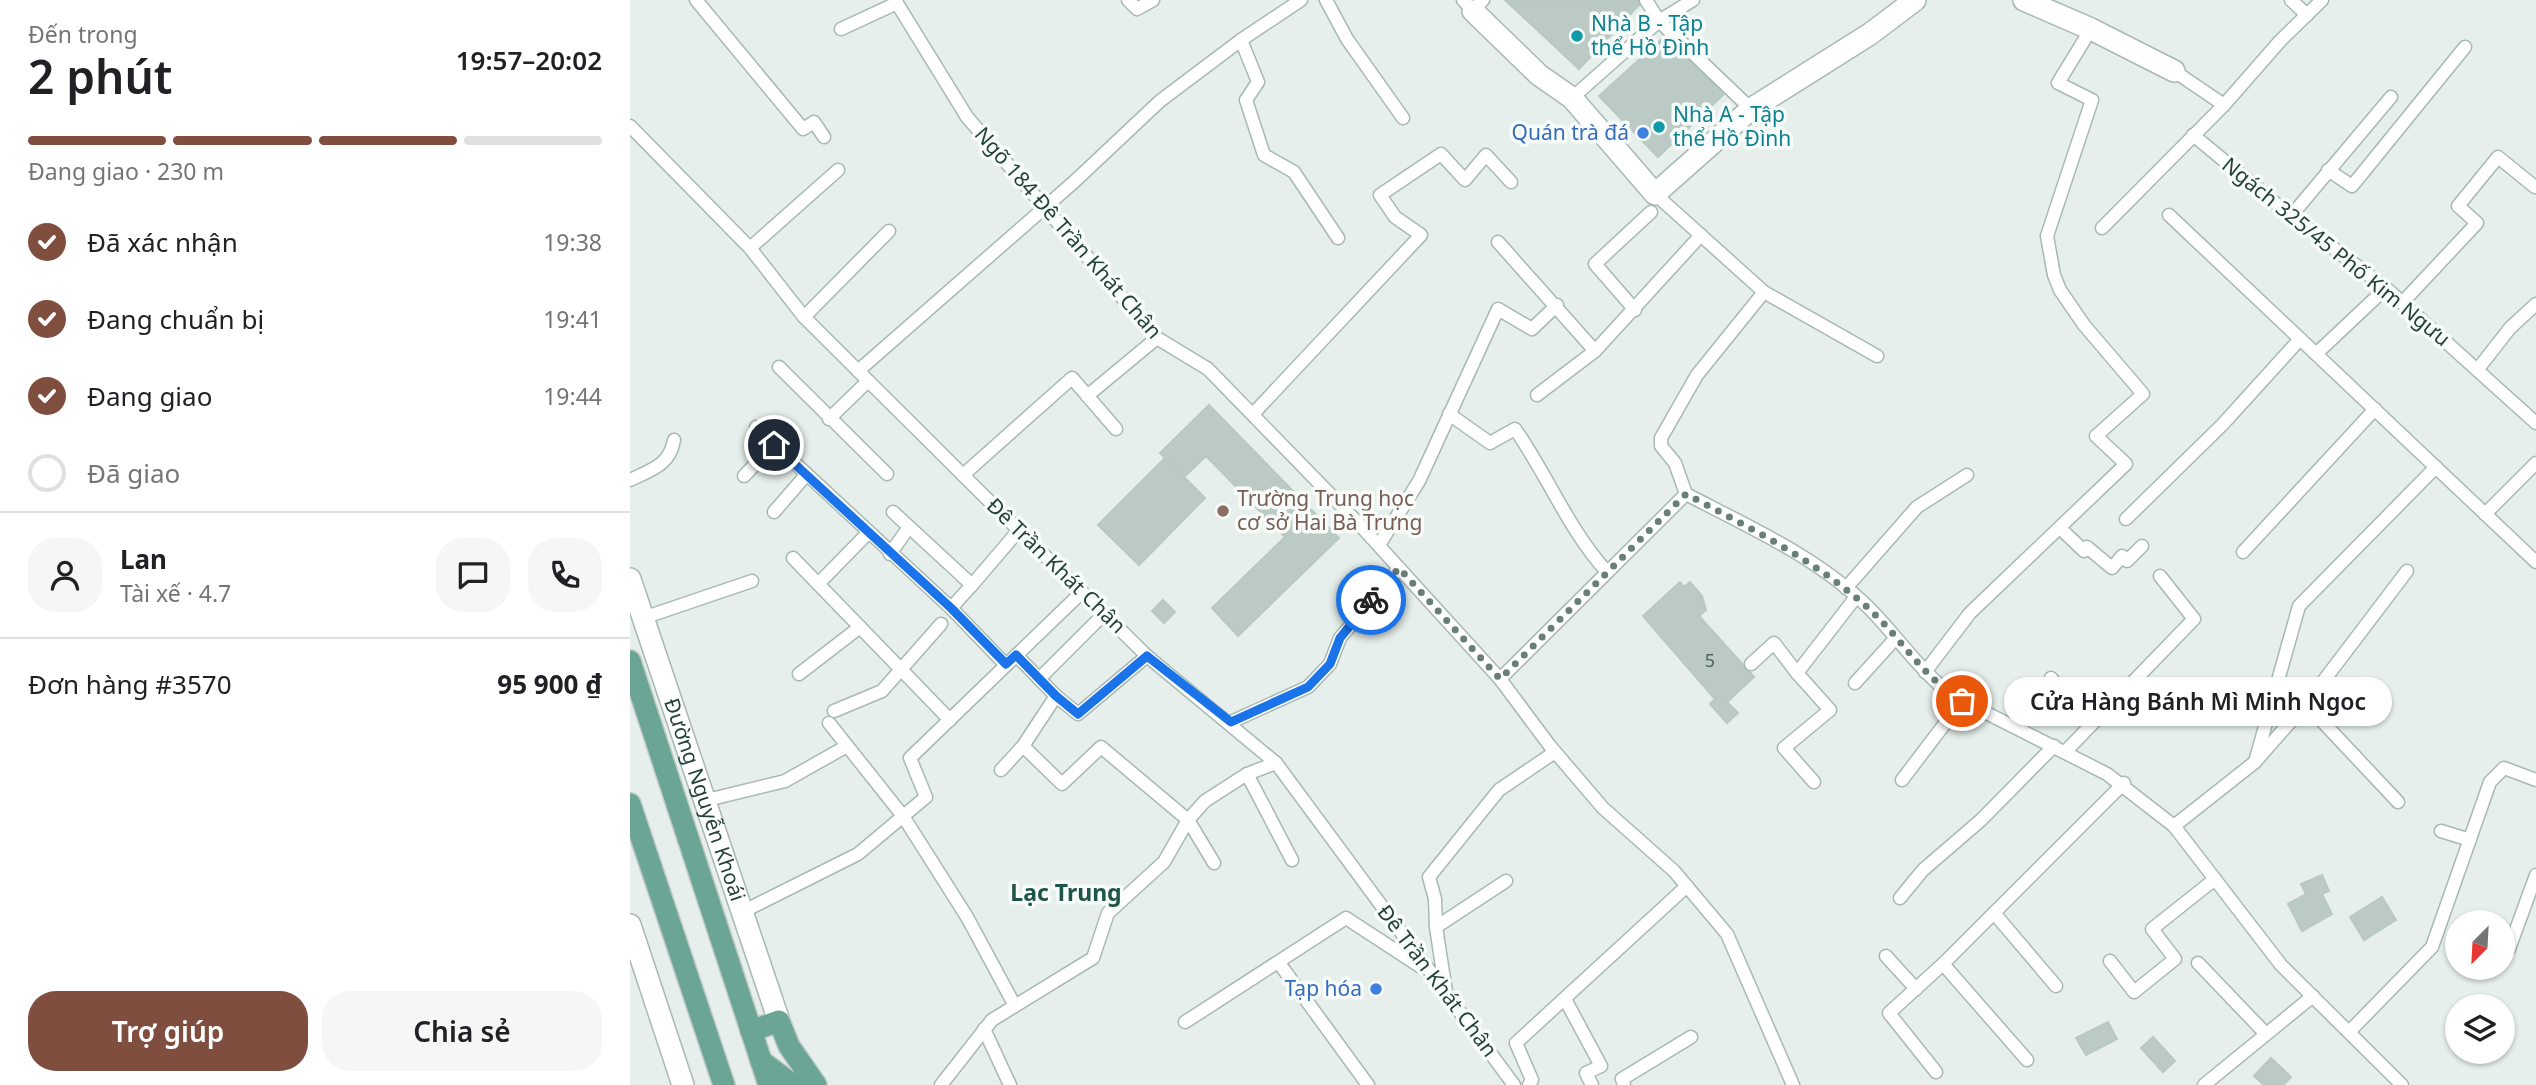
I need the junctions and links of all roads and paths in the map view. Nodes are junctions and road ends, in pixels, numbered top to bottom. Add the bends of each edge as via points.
1 (696, 0) edge
2 (1128, 0) edge
3 (1153, 0) edge
4 (1301, 0) edge
5 (1326, 0) edge
6 (1646, 0) edge
7 (1693, 0) edge
8 (1915, 0) edge
9 (2024, 0) edge
10 (2291, 0) edge
11 (2322, 0) edge
12 (896, 1) edge
13 (1473, 4) edge
14 (2307, 15) junction
15 (1659, 21) junction
16 (841, 29) dead end
17 (2091, 29) junction
18 (1241, 40) junction
19 (2465, 47) dead end
20 (2174, 71) joint
21 (2391, 97) dead end
22 (1572, 98) junction
23 (2224, 105) junction
24 (1751, 109) junction
25 (1403, 118) dead end
26 (630, 126) edge
27 (2193, 135) junction
28 (824, 137) dead end
29 (838, 170) dead end
30 (2328, 170) junction
31 (1511, 182) dead end
32 (2536, 187) edge
33 (1653, 203) junction
34 (1046, 205) junction
35 (2169, 215) dead end
36 (2291, 216) junction
37 (2102, 228) dead end
38 (889, 231) dead end
39 (1701, 234) junction
40 (1338, 237) dead end
41 (1498, 243) dead end
42 (750, 248) junction
43 (2386, 288) junction
44 (1764, 292) junction
45 (2402, 303) junction
46 (2536, 304) edge
47 (1557, 305) junction
48 (1635, 310) junction
49 (804, 317) junction
50 (1157, 338) junction
51 (2300, 339) junction
52 (1595, 351) junction
53 (2316, 354) junction
54 (1877, 356) dead end
55 (779, 367) dead end
56 (2477, 369) junction
57 (858, 371) junction
58 (869, 381) junction
59 (1537, 395) dead end
60 (1087, 396) junction
61 (2375, 409) junction
62 (1253, 414) junction
63 (1449, 414) junction
64 (829, 419) junction
65 (2536, 423) edge
66 (756, 428) dead end
67 (1116, 429) dead end
68 (674, 440) dead end
69 (774, 445) junction
70 (2536, 463) edge
71 (2436, 467) junction
72 (887, 474) dead end
73 (806, 475) junction
74 (963, 475) junction
75 (1967, 475) dead end
76 (744, 477) dead end
77 (630, 480) edge
78 (1686, 494) junction
79 (774, 512) dead end
80 (893, 512) dead end
81 (2485, 514) junction
82 (2126, 519) dead end
83 (909, 527) junction
84 (2061, 529) junction
85 (1019, 530) junction
86 (868, 533) junction
87 (1379, 545) junction
88 (2142, 546) dead end
89 (2243, 552) dead end
90 (890, 554) junction
91 (793, 558) dead end
92 (2536, 562) edge
93 (1399, 568) junction
94 (2407, 571) dead end
95 (1607, 572) junction
96 (2160, 576) dead end
97 (630, 579) edge
98 (752, 581) dead end
99 (818, 584) junction
100 (972, 585) junction
101 (1082, 592) junction
102 (1851, 593) junction
103 (951, 608) junction
104 (1104, 614) junction
105 (643, 618) junction
106 (941, 624) dead end
107 (860, 627) junction
108 (1895, 639) junction
109 (1147, 656) junction
110 (1011, 660) junction
111 (630, 661) edge
112 (1751, 664) dead end
113 (900, 668) junction
114 (1925, 672) junction
115 (1797, 673) junction
116 (799, 674) dead end
117 (2051, 678) dead end
118 (1039, 679) junction
119 (1500, 679) junction
120 (1855, 683) dead end
121 (1056, 696) junction
122 (1962, 701) junction
123 (2306, 704) junction
124 (950, 720) junction
125 (1231, 722) junction
126 (2089, 726) junction
127 (847, 746) junction
128 (1023, 746) junction
129 (2060, 749) junction
130 (1555, 752) junction
131 (2255, 762) junction
132 (1276, 763) junction
133 (1001, 769) dead end
134 (1247, 774) junction
135 (1902, 780) dead end
136 (2536, 780) edge
137 (1814, 782) dead end
138 (2124, 783) junction
139 (707, 800) junction
140 (2398, 802) dead end
141 (630, 804) edge
142 (903, 816) junction
143 (1188, 820) junction
144 (2175, 826) junction
145 (2441, 831) dead end
146 (2470, 840) junction
147 (1292, 860) dead end
148 (1214, 863) dead end
149 (2536, 875) edge
150 (2215, 879) junction
151 (1506, 881) dead end
152 (1687, 886) junction
153 (1900, 898) dead end
154 (744, 911) junction
155 (1994, 914) junction
156 (630, 925) edge
157 (1436, 927) junction
158 (2515, 933) edge
159 (1886, 956) dead end
160 (2110, 961) dead end
161 (1279, 963) junction
162 (2198, 963) dead end
163 (1943, 964) junction
164 (1430, 973) junction
165 (2056, 986) dead end
166 (1916, 989) junction
167 (1447, 992) junction
168 (2313, 996) junction
169 (1564, 999) junction
170 (1015, 1006) junction
171 (779, 1021) junction
172 (1185, 1022) dead end
173 (984, 1029) junction
174 (751, 1031) junction
175 (2350, 1031) junction
176 (2266, 1034) junction
177 (1691, 1037) dead end
178 (2027, 1060) dead end
179 (761, 1061) junction
180 (1936, 1072) dead end
181 (2393, 1082) edge
182 (683, 1085) edge
183 (724, 1085) edge
184 (769, 1085) edge
185 (793, 1085) edge
186 (816, 1085) edge
187 (941, 1085) edge
188 (1010, 1085) edge
189 (1368, 1085) edge
190 (1514, 1085) edge
191 (1529, 1085) edge
192 (1592, 1085) edge
193 (1624, 1085) edge
194 (1793, 1085) edge
195 (2204, 1085) edge

1 - 28 lane via 803,129 814,122
2 - 3 lane via 1137,9
4 - 18 lane
5 - 25 lane via 1347,39
6 - 15 lane
7 - 15 lane
8 - 24 street
9 - 17 street
10 - 14 lane
11 - 14 lane
12 - 16 lane
12 - 34 lane, Ngõ 184 Đê Trần Khát Chân via 967,117
13 - 22 street via 1539,75
14 - 23 lane
15 - 22 lane
15 - 24 lane
17 - 20 street
17 - 84 lane via 2058,83 2092,100 2047,236 2060,290 2084,326 2144,394 2096,436 2126,464
18 - 34 lane via 1160,101
18 - 40 lane via 1258,82 1246,100 1264,155 1294,173
19 - 30 lane via 2353,186
20 - 23 lane
21 - 30 lane
22 - 33 street
23 - 27 lane
24 - 33 street
26 - 42 lane, Đê Trần Khát Chân
27 - 36 lane, Ngách 325/45 Phố Kim Ngưu
27 - 37 lane
29 - 42 lane
30 - 36 lane
31 - 62 lane via 1486,155 1465,180 1441,154 1380,195 1395,217 1421,235
32 - 45 lane via 2498,158 2458,206 2477,223
33 - 39 lane
33 - 48 lane via 1595,264
34 - 50 lane, Ngõ 184 Đê Trần Khát Chân
34 - 57 lane
35 - 51 lane
36 - 43 lane, Ngách 325/45 Phố Kim Ngưu
38 - 49 lane
39 - 44 lane
39 - 48 lane
41 - 47 lane
42 - 49 lane, Đê Trần Khát Chân
43 - 45 lane, Ngách 325/45 Phố Kim Ngưu
43 - 53 lane
44 - 54 lane
44 - 78 lane via 1697,375 1661,438
45 - 56 lane, Ngách 325/45 Phố Kim Ngưu
46 - 56 lane
47 - 52 lane
47 - 63 lane via 1532,330 1497,309
48 - 52 lane
49 - 57 lane, Đê Trần Khát Chân
50 - 60 lane
50 - 62 lane, Ngõ 184 Đê Trần Khát Chân via 1208,369
51 - 53 lane
51 - 82 lane via 2223,424
52 - 59 lane
53 - 61 lane
55 - 64 lane
56 - 65 lane, Ngách 325/45 Phố Kim Ngưu
57 - 58 lane, Đê Trần Khát Chân
58 - 64 lane
58 - 74 lane, Đê Trần Khát Chân
60 - 67 lane
60 - 74 lane via 1072,378
61 - 71 lane
61 - 89 lane
62 - 87 lane, Ngõ 184 Đê Trần Khát Chân
63 - 87 lane via 1419,481
63 - 95 lane via 1490,443 1515,429 1582,545
64 - 72 lane
66 - 69 lane
68 - 77 lane via 669,458
69 - 73 lane
69 - 76 lane
70 - 81 lane
71 - 81 lane
71 - 131 lane via 2299,606
73 - 79 lane
73 - 86 lane
74 - 85 lane, Đê Trần Khát Chân
75 - 102 lane via 1917,508
78 - 95 lane
78 - 102 lane via 1799,554
80 - 83 lane
81 - 92 lane
83 - 90 lane
83 - 100 lane
84 - 88 lane via 2084,551 2087,547 2112,568 2122,556 2127,561
84 - 114 lane via 1970,613
85 - 100 lane
85 - 101 lane, Đê Trần Khát Chân
86 - 90 lane
86 - 99 lane
87 - 93 lane, Ngõ 184 Đê Trần Khát Chân
90 - 103 lane
91 - 99 lane
93 - 119 lane, Ngõ 184 Đê Trần Khát Chân
93 - 125 lane via 1340,638 1330,664 1308,687
94 - 123 lane
95 - 119 lane
96 - 126 lane via 2194,619
97 - 105 street, Đường Nguyễn Khoái
98 - 105 lane
99 - 107 lane
100 - 103 lane
101 - 104 lane, Đê Trần Khát Chân
101 - 110 lane
102 - 108 lane
102 - 115 lane
103 - 110 lane
104 - 109 lane, Đê Trần Khát Chân
104 - 118 lane
105 - 139 street, Đường Nguyễn Khoái
106 - 113 lane
107 - 113 lane
107 - 116 lane
108 - 114 lane
108 - 120 lane
109 - 121 lane via 1078,714
109 - 125 lane, Đê Trần Khát Chân
110 - 118 lane
110 - 124 lane
111 - 174 main road, Đường Nguyễn Khoái
112 - 115 lane via 1774,643
113 - 124 lane
113 - 127 lane via 882,691 832,717
114 - 122 lane
115 - 137 lane via 1830,710 1784,748
117 - 126 lane
118 - 121 lane
119 - 130 lane, Ngõ 184 Đê Trần Khát Chân
121 - 128 lane
122 - 129 lane
122 - 135 lane
123 - 131 lane
123 - 140 lane
124 - 142 lane via 910,758 926,797
125 - 132 lane, Đê Trần Khát Chân
126 - 129 lane
127 - 139 lane via 785,781
127 - 142 lane
128 - 133 lane
128 - 143 lane via 1062,784 1101,747
129 - 138 lane
129 - 153 lane via 1923,870
130 - 152 lane, Ngõ 184 Đê Trần Khát Chân via 1604,808
130 - 157 lane via 1499,790 1429,877
131 - 144 lane
132 - 134 lane
132 - 164 lane, Đê Trần Khát Chân
134 - 143 lane via 1205,801
134 - 147 lane
136 - 146 lane via 2504,768 2490,782
138 - 144 lane
138 - 155 lane
139 - 154 street, Đường Nguyễn Khoái
141 - 183 main road
142 - 154 lane via 858,854
142 - 170 lane via 967,917
143 - 148 lane
143 - 170 lane via 1164,862 1108,913 1093,958
144 - 150 lane
145 - 146 lane
146 - 175 lane via 2432,947
149 - 158 lane
150 - 160 lane via 2152,929 2175,958 2134,992
150 - 168 lane via 2281,965
151 - 157 lane
152 - 169 lane
152 - 194 lane, Ngõ 184 Đê Trần Khát Chân via 1727,934
154 - 171 street, Đường Nguyễn Khoái
155 - 163 lane
155 - 165 lane
156 - 182 street
157 - 167 lane
159 - 166 lane
161 - 164 lane via 1346,918
161 - 172 lane
161 - 189 lane
162 - 176 lane
163 - 166 lane
163 - 178 lane
164 - 167 lane, Đê Trần Khát Chân
166 - 180 lane via 1889,1013
167 - 190 lane, Đê Trần Khát Chân
168 - 175 lane
168 - 176 lane
169 - 191 lane via 1516,1043 1532,1080
169 - 192 lane via 1601,1066 1586,1073
170 - 173 lane
171 - 174 main road
171 - 186 main road via 789,1046
173 - 187 lane
173 - 188 lane
174 - 179 main road, Đường Nguyễn Khoái
175 - 181 lane
176 - 195 lane
177 - 193 lane via 1622,1079
179 - 184 main road, Đường Nguyễn Khoái
179 - 185 main road

